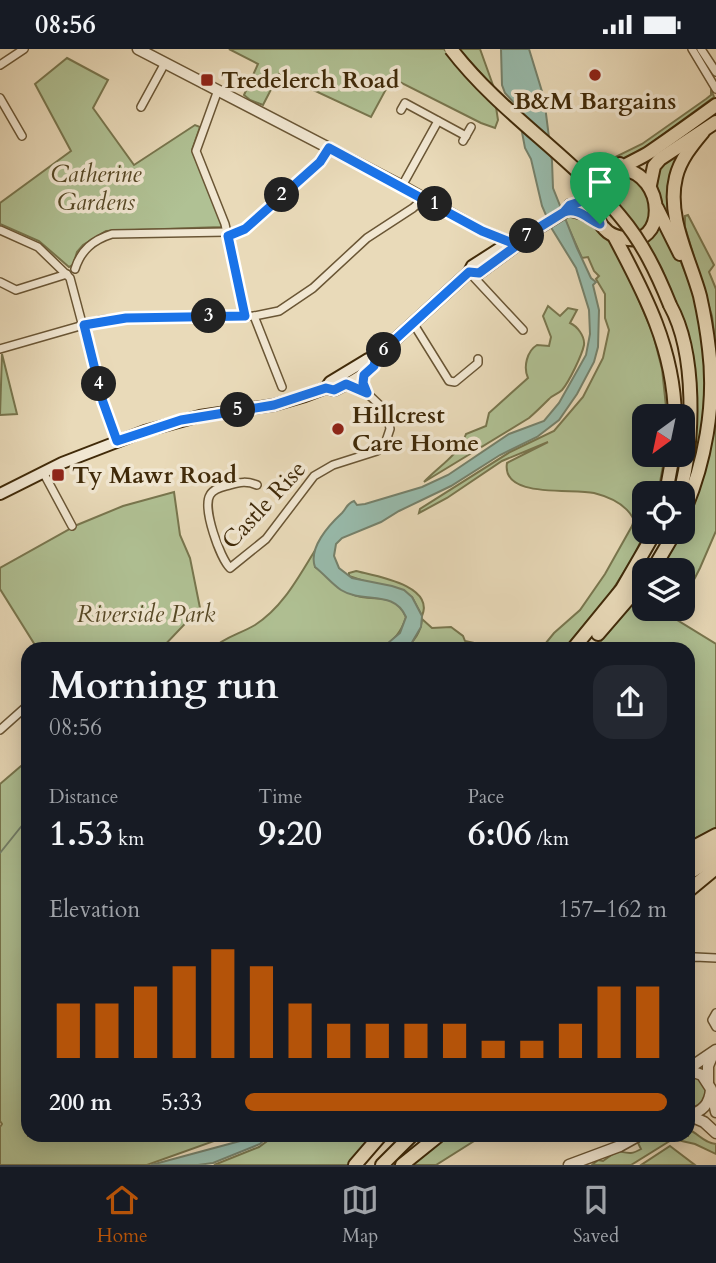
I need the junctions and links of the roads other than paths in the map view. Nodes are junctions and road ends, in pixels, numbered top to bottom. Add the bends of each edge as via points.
1 (24, 49) edge
2 (138, 49) edge
3 (451, 49) edge
4 (692, 49) edge
5 (701, 49) edge
6 (165, 63) junction
7 (0, 65) edge
8 (716, 72) edge
9 (716, 89) edge
10 (218, 90) junction
11 (0, 98) edge
12 (716, 105) edge
13 (141, 107) dead end
14 (401, 110) dead end
15 (438, 121) junction
16 (716, 122) edge
17 (471, 127) dead end
18 (703, 132) junction
19 (22, 136) dead end
20 (329, 148) junction
21 (651, 151) junction
22 (621, 169) junction
23 (650, 185) junction
24 (402, 186) junction
25 (597, 191) junction
26 (424, 198) junction
27 (655, 204) junction
28 (569, 208) junction
29 (600, 224) junction
30 (0, 230) edge
31 (482, 231) junction
32 (533, 231) junction
33 (228, 234) junction
34 (614, 236) junction
35 (510, 242) junction
36 (489, 255) junction
37 (75, 269) dead end
38 (469, 272) junction
39 (67, 274) junction
40 (0, 282) edge
41 (699, 296) junction
42 (670, 305) junction
43 (249, 316) junction
44 (413, 323) junction
45 (84, 325) junction
46 (523, 330) dead end
47 (0, 349) edge
48 (376, 357) junction
49 (478, 359) dead end
50 (365, 372) junction
51 (346, 384) junction
52 (282, 387) dead end
53 (326, 388) junction
54 (367, 393) junction
55 (674, 404) edge
56 (684, 404) edge
57 (117, 441) junction
58 (43, 472) junction
59 (682, 481) edge
60 (695, 481) edge
61 (257, 485) dead end
62 (0, 494) edge
63 (72, 526) dead end
64 (648, 544) edge
65 (230, 568) junction
66 (222, 575) dead end
67 (632, 592) edge
68 (632, 594) edge
69 (629, 597) junction
70 (579, 642) edge
71 (590, 642) edge
72 (21, 711) edge
73 (0, 730) edge
74 (716, 835) edge
75 (716, 845) edge
76 (695, 846) edge
77 (716, 856) edge
78 (695, 858) edge
79 (716, 868) edge
80 (695, 870) edge
81 (695, 885) edge
82 (695, 957) edge
83 (716, 958) edge
84 (716, 1013) edge
85 (716, 1027) edge
86 (715, 1050) edge
87 (695, 1065) edge
88 (695, 1072) edge
89 (709, 1086) junction
90 (716, 1112) edge
91 (695, 1113) edge
92 (695, 1118) edge
93 (716, 1133) edge
94 (375, 1142) edge
95 (394, 1142) edge
96 (405, 1142) edge
97 (431, 1142) edge
98 (627, 1142) edge
99 (355, 1165) edge
100 (371, 1165) edge
101 (382, 1165) edge
102 (402, 1165) edge
103 (569, 1165) edge

1 - 7 street
2 - 6 street
3 - 42 main road, bridge via 490,93 621,217 647,255
4 - 9 street
5 - 8 street
6 - 10 street
6 - 13 street
10 - 20 street
10 - 33 street via 196,151
11 - 19 street
12 - 21 main road
14 - 15 street via 405,103
15 - 17 street via 464,138
15 - 24 street
16 - 18 main road
18 - 23 main road via 660,159
18 - 41 main road via 678,171 674,198
20 - 24 street
20 - 33 street via 320,162 245,229
21 - 22 main road
21 - 28 main road via 643,150 607,170
22 - 23 main road via 638,173
22 - 25 main road
23 - 27 main road
24 - 26 street
25 - 28 main road
25 - 29 main road via 594,204
26 - 31 street
26 - 43 street via 366,238 298,300 279,311
27 - 34 main road via 655,222 640,239
27 - 41 main road
28 - 29 main road
28 - 32 main road
29 - 34 main road
30 - 39 street via 38,247
31 - 35 street
31 - 36 street via 492,242
32 - 35 main road
32 - 38 main road via 479,273
33 - 37 street via 112,235 85,249
33 - 43 street
34 - 55 main road via 659,328
35 - 36 main road
36 - 38 main road
38 - 44 main road
38 - 46 street
39 - 40 street via 16,290
39 - 45 street
41 - 60 main road via 709,351 710,404
42 - 56 main road via 682,364
42 - 59 main road via 683,341 688,383 689,440
43 - 45 street via 126,318
43 - 52 street
44 - 48 main road
44 - 49 street via 449,381 455,382
45 - 47 street
45 - 57 street
48 - 50 main road via 374,366
48 - 53 main road
50 - 51 main road
50 - 54 street
51 - 53 main road via 334,390
51 - 54 street, Castle Rise
53 - 57 main road via 274,405 181,420
54 - 65 street, Castle Rise via 388,415 385,444 314,476 265,539
57 - 58 main road
58 - 62 main road
58 - 63 street
61 - 65 street, Castle Rise via 240,482 214,491 208,499 221,554
64 - 70 main road via 622,589
65 - 66 street, Castle Rise
67 - 69 main road
68 - 69 main road
69 - 71 main road
72 - 73 street
74 - 76 main road
75 - 78 main road
77 - 80 main road
79 - 81 main road
82 - 83 street
84 - 85 street via 712,1020
86 - 87 street
86 - 89 street via 708,1066
88 - 89 street
89 - 90 street
89 - 91 street via 709,1101
92 - 93 street
94 - 99 main road
95 - 100 main road
96 - 101 main road
97 - 102 main road
98 - 103 street

